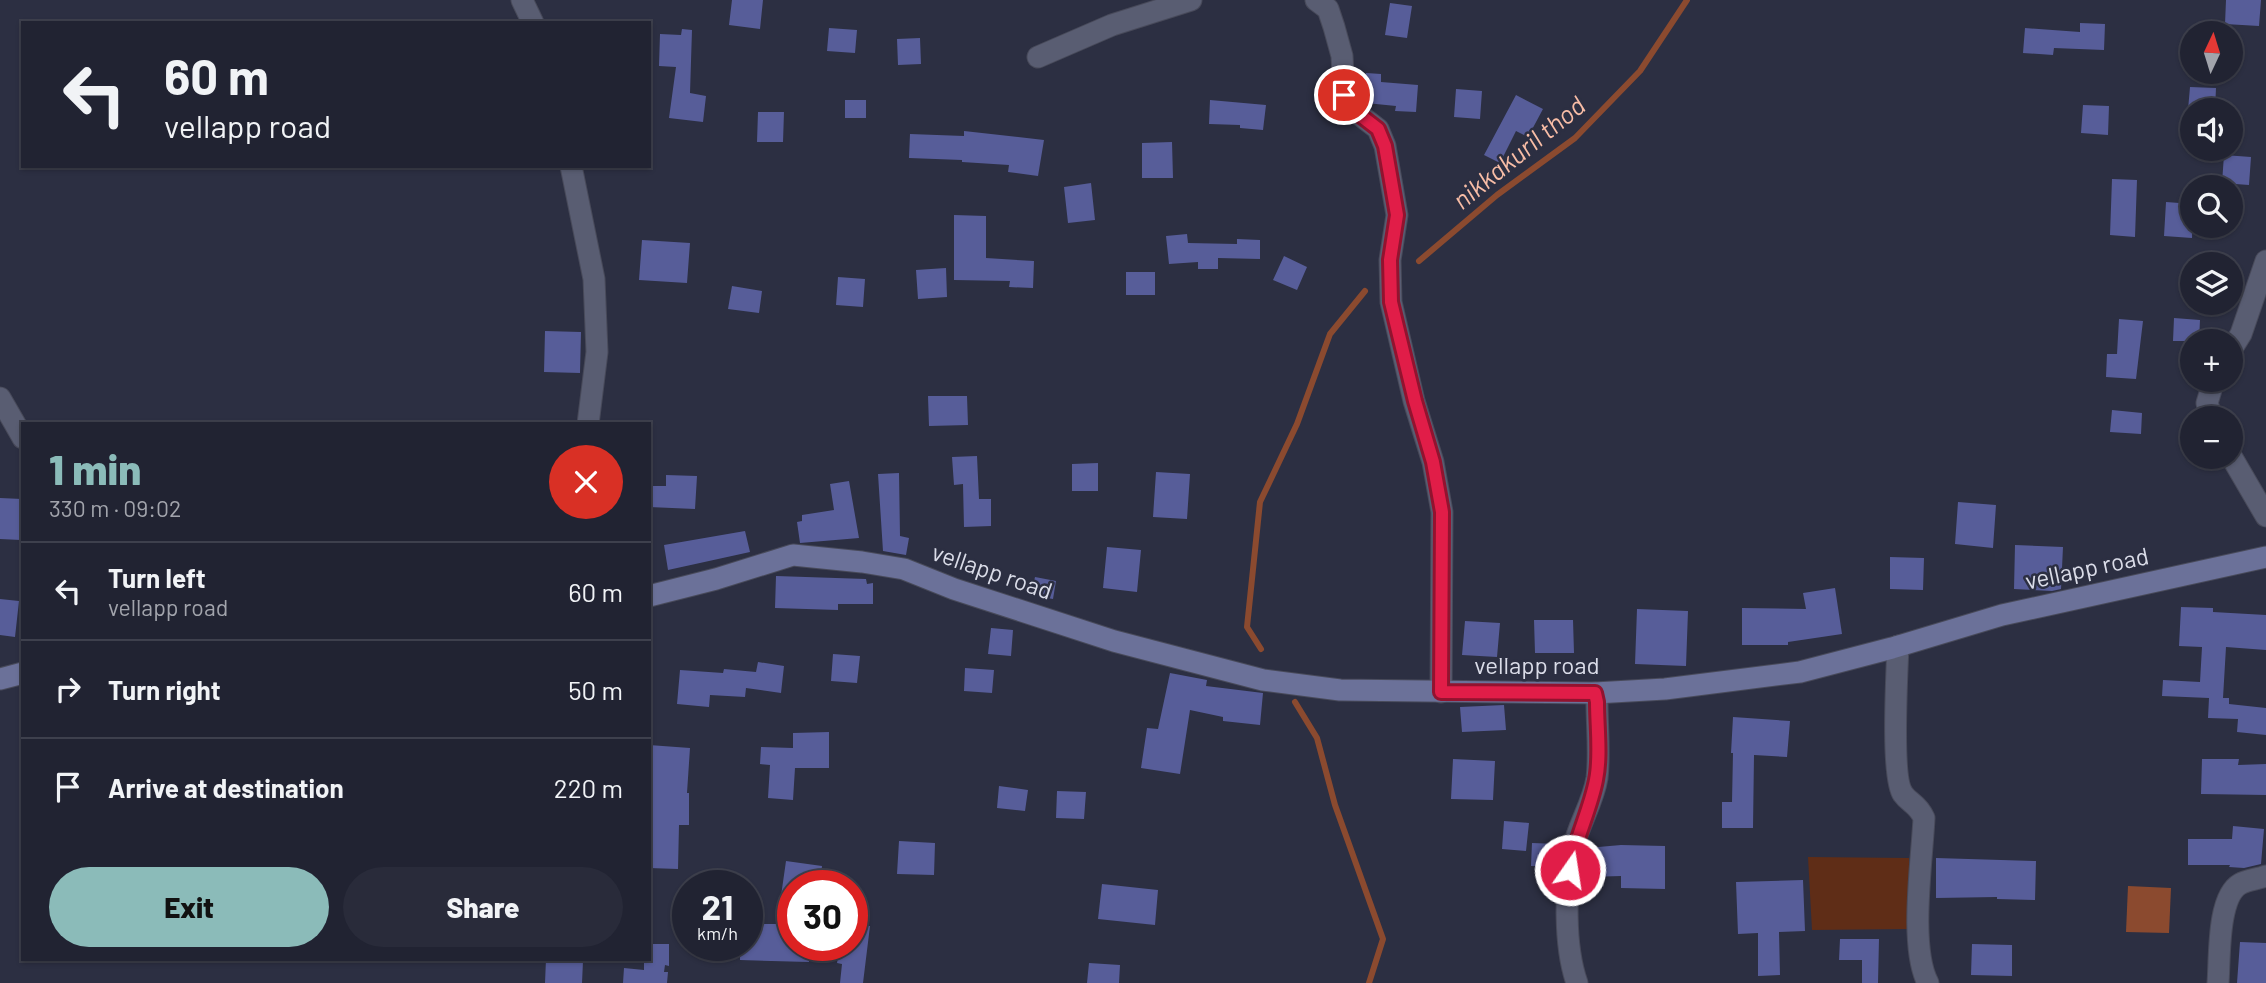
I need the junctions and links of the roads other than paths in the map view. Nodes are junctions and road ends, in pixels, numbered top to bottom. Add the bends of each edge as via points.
1 (522, 0) edge
2 (1191, 0) edge
3 (1316, 0) edge
4 (532, 21) edge
5 (1038, 57) dead end
6 (571, 168) edge
7 (2266, 261) edge
8 (2243, 329) edge
9 (0, 398) edge
10 (588, 422) edge
11 (21, 435) edge
12 (2239, 469) edge
13 (2266, 516) edge
14 (2266, 557) edge
15 (651, 595) edge
16 (1898, 646) junction
17 (21, 674) edge
18 (0, 679) edge
19 (1441, 692) junction
20 (1595, 693) junction
21 (2266, 876) edge
22 (1577, 983) edge
23 (1928, 983) edge
24 (2218, 983) edge

1 - 4 street
2 - 5 street via 1112,25
3 - 19 street via 1328,9 1334,27 1342,56 1344,95 1356,112 1378,129 1397,215 1390,260 1391,302 1442,512
6 - 10 street via 594,279 597,352
7 - 8 street
9 - 11 street
12 - 13 street
14 - 16 main road, vellapp road via 2002,615
15 - 19 main road, vellapp road via 793,555 862,562 904,569 1114,641 1231,673 1340,690
16 - 20 main road, vellapp road via 1800,672
16 - 23 street via 1898,779 1902,793 1919,806 1924,818 1917,943
17 - 18 main road
19 - 20 main road, vellapp road
20 - 22 street via 1597,777 1573,847 1569,897 1569,941
21 - 24 street via 2238,885 2226,902

